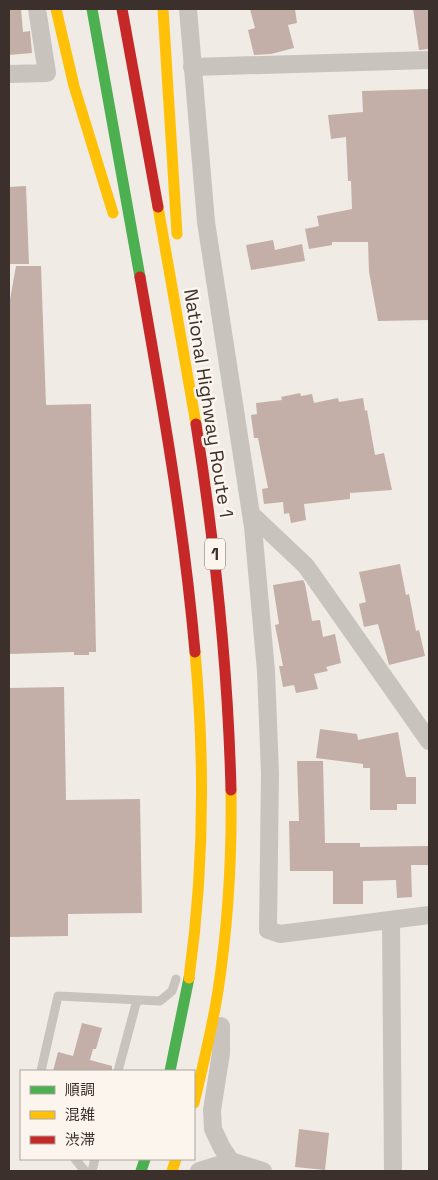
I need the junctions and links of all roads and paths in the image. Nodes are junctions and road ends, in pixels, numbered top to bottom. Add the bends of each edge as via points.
1 (37, 9) edge
2 (56, 9) edge
3 (92, 9) edge
4 (122, 9) edge
5 (163, 9) edge
6 (188, 9) edge
7 (429, 60) edge
8 (192, 67) junction
9 (9, 74) edge
10 (118, 228) dead end
11 (123, 246) dead end
12 (184, 353) junction
13 (155, 356) junction
14 (251, 514) junction
15 (429, 741) edge
16 (199, 898) junction
17 (429, 915) edge
18 (391, 920) junction
19 (220, 977) junction
20 (137, 1000) junction
21 (41, 1070) edge
22 (118, 1070) edge
23 (170, 1070) edge
24 (195, 1099) edge
25 (76, 1160) edge
26 (231, 1161) junction
27 (85, 1171) edge
28 (199, 1171) edge
29 (263, 1171) edge
30 (393, 1171) edge

1 - 9 street via 47,73
2 - 10 highway
3 - 13 highway, 1
4 - 12 highway, National Highway Route 1 / 1
5 - 12 highway, 1
6 - 8 street
7 - 8 street
8 - 14 street via 206,222
11 - 13 highway, 1
12 - 19 highway, National Highway Route 1 / 1 via 210,511 227,671 231,830
13 - 16 highway, 1 via 181,521 198,674 202,777
14 - 15 street via 306,566
14 - 18 street via 266,672 270,773 268,930 280,934
16 - 20 lane via 172,991 160,1001
16 - 23 highway, 1 via 190,974
17 - 18 street
18 - 30 street
19 - 24 highway, National Highway Route 1 / 1
19 - 26 street via 221,1053 212,1120 213,1129
20 - 21 lane via 58,996
20 - 22 lane
25 - 27 lane
26 - 28 street
26 - 29 street

